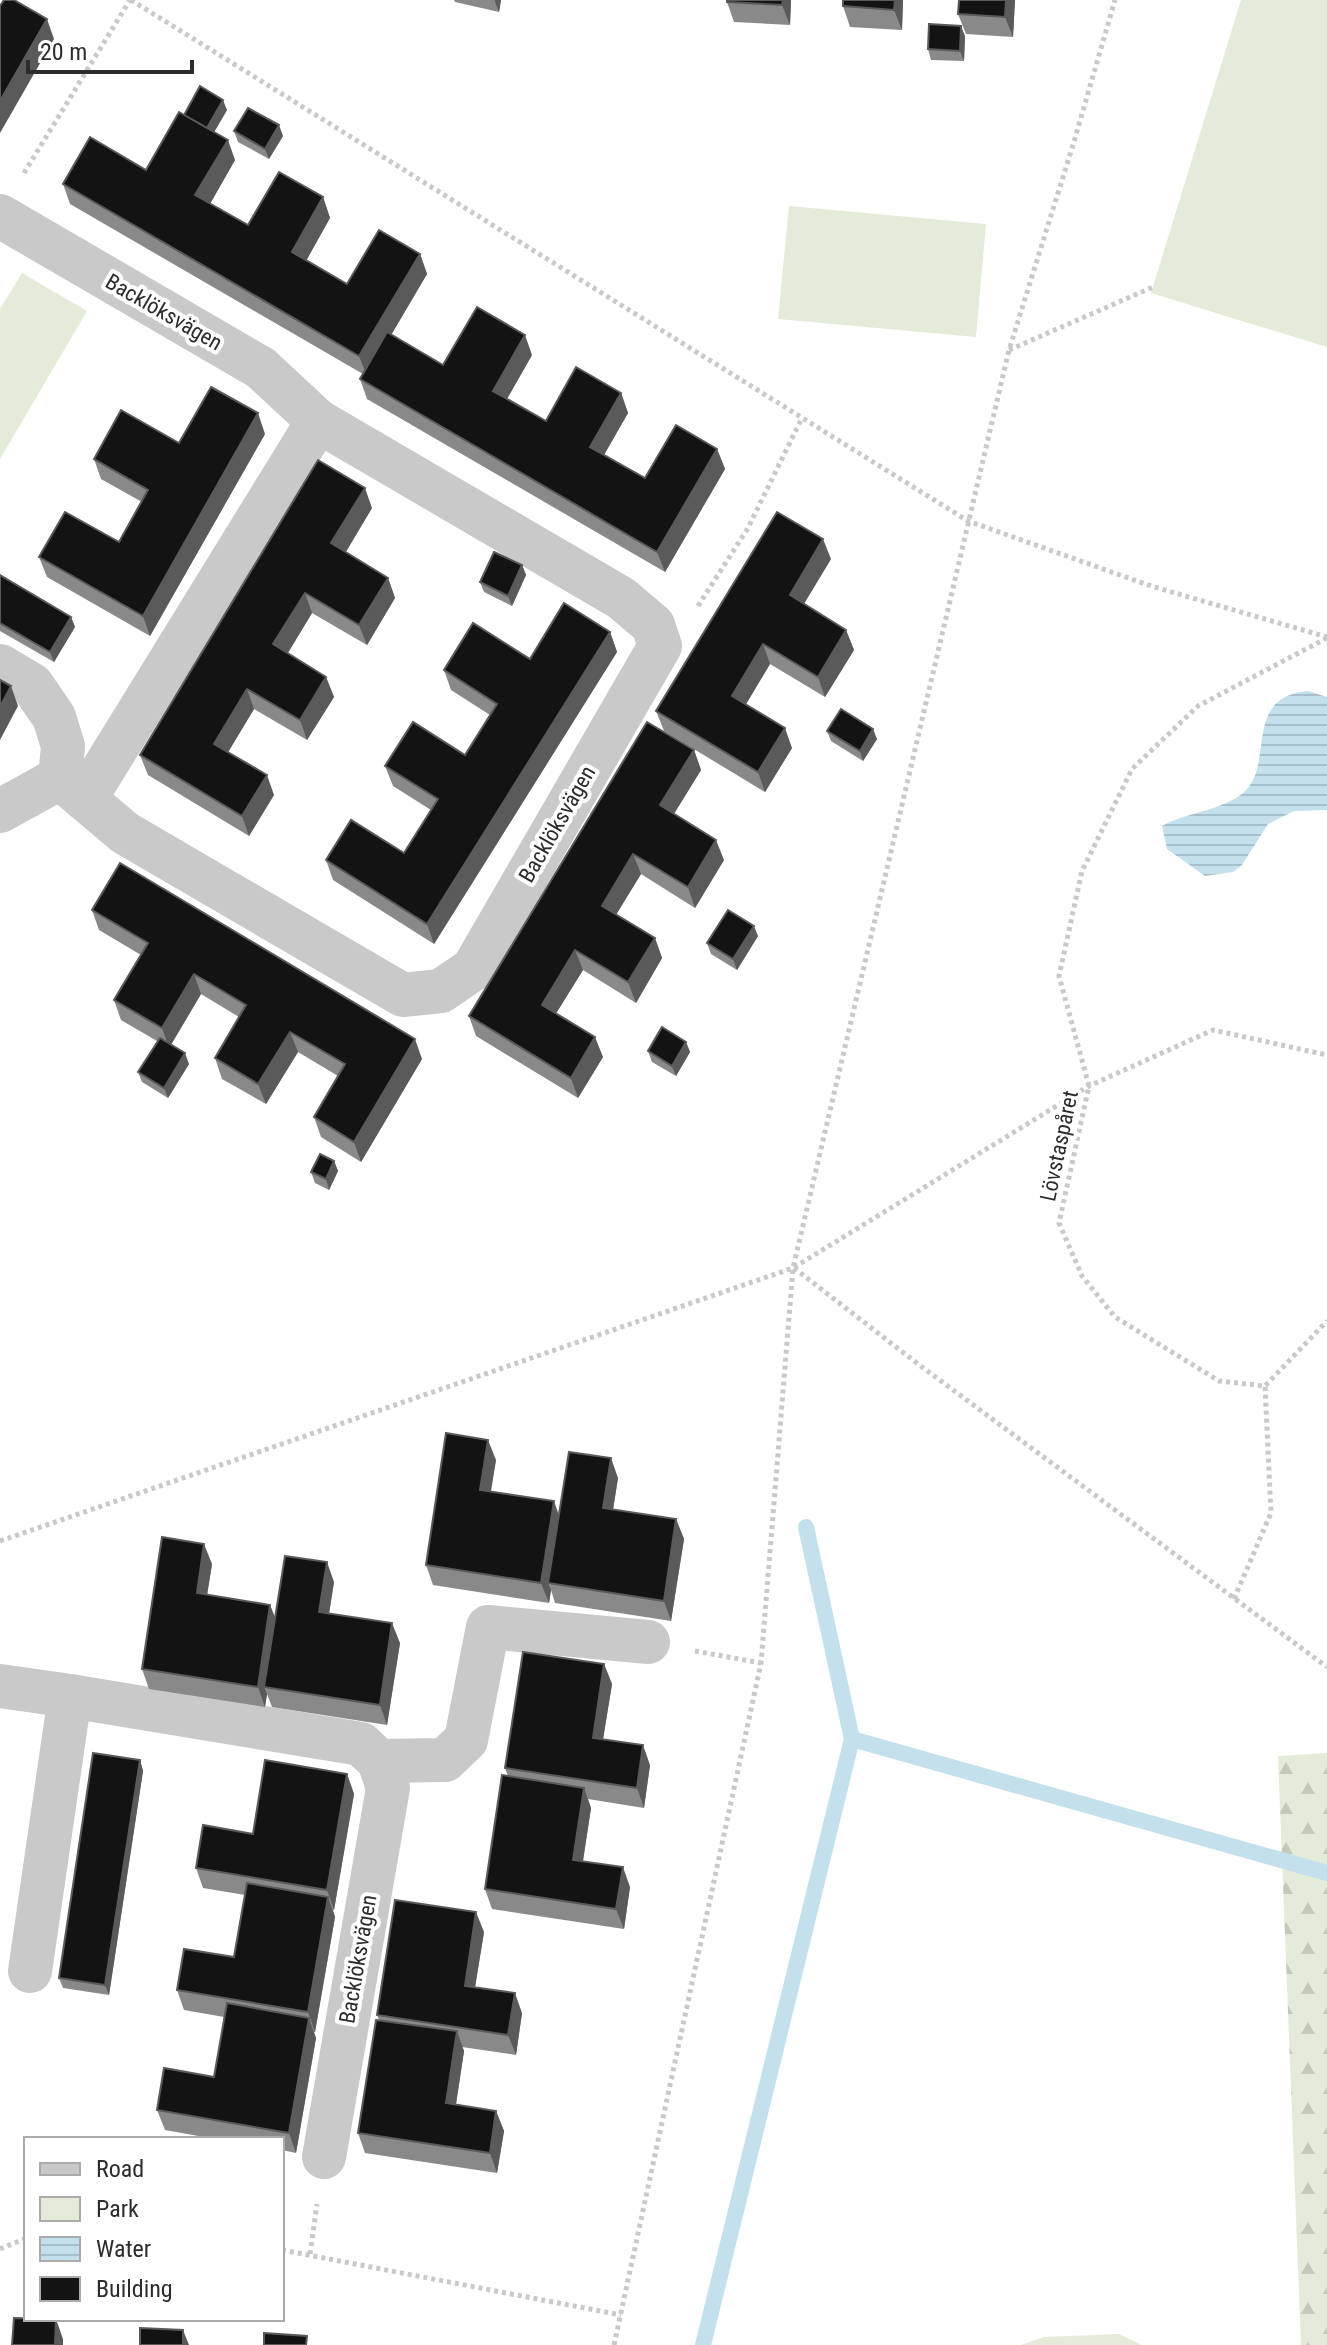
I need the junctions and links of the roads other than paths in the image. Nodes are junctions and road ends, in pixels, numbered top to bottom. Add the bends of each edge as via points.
1 (0, 216) edge
2 (318, 421) junction
3 (0, 666) edge
4 (72, 789) junction
5 (0, 811) edge
6 (648, 1642) road end
7 (0, 1686) edge
8 (70, 1696) junction
9 (379, 1761) junction
10 (30, 1971) dead end
11 (324, 2157) dead end

1 - 2 street, Backlöksvägen via 261,368
2 - 4 street
2 - 4 street, Backlöksvägen via 621,598 653,625 660,646 473,969 441,991 403,995 125,833
3 - 4 street via 32,685 54,717
4 - 5 street
6 - 9 street via 488,1627 466,1740 445,1760
7 - 8 street
8 - 9 street via 361,1744
8 - 10 street
9 - 11 street, Backlöksvägen via 388,1788

